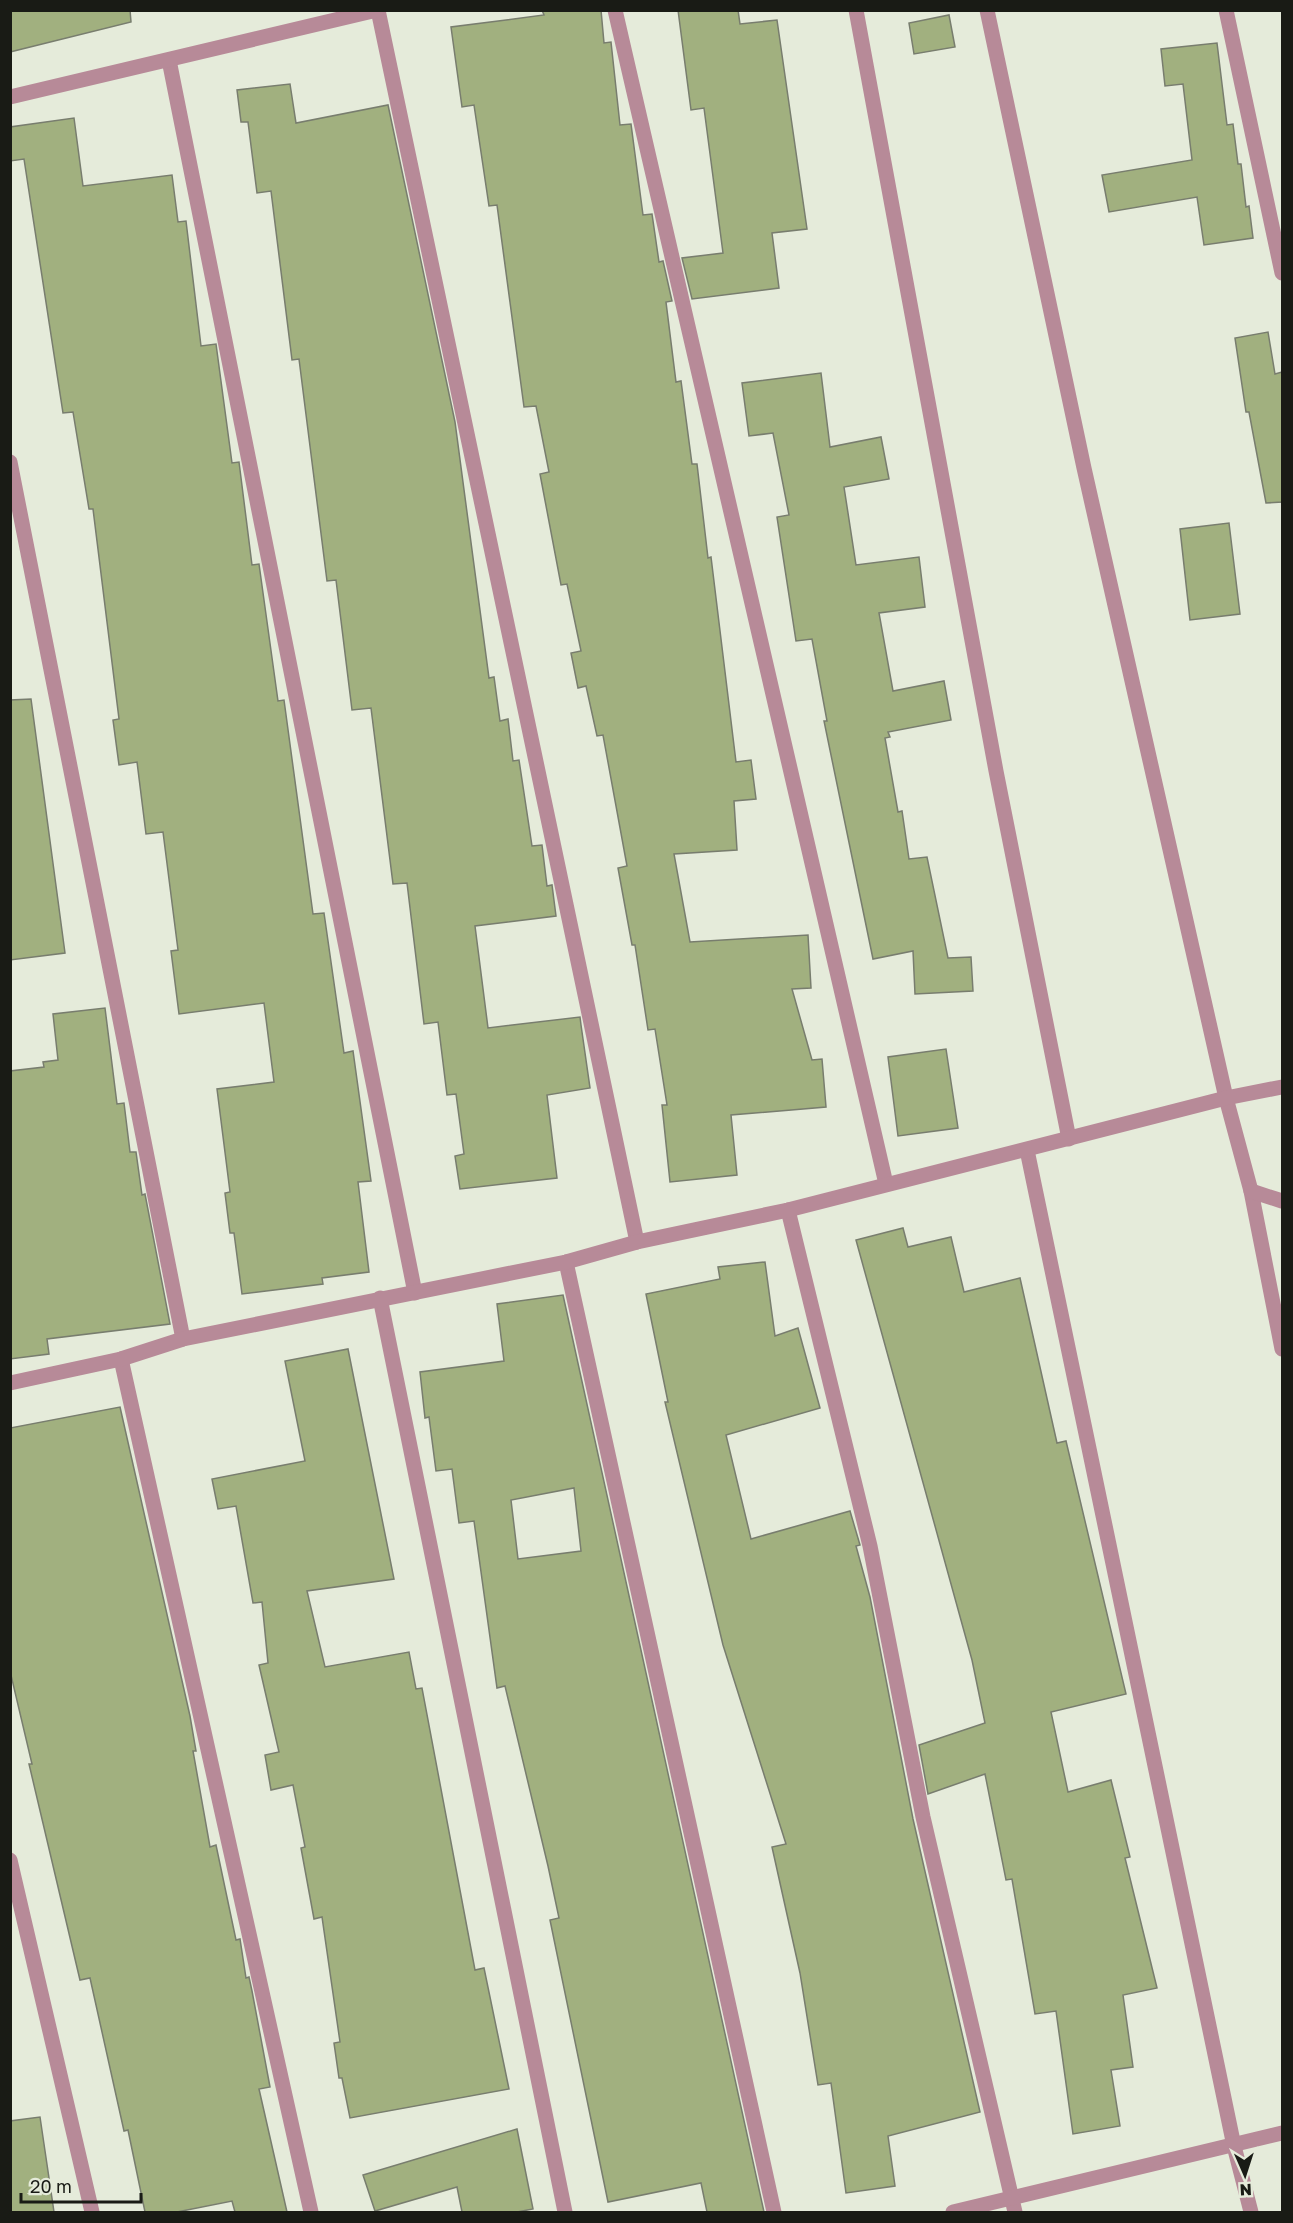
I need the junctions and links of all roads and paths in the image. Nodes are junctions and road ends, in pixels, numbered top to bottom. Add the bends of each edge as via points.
1 (377, 10) edge
2 (615, 10) edge
3 (856, 10) edge
4 (987, 10) edge
5 (1226, 10) edge
6 (169, 60) junction
7 (10, 97) edge
8 (1282, 273) edge
9 (10, 462) edge
10 (1282, 1087) edge
11 (1226, 1098) junction
12 (1069, 1139) junction
13 (1027, 1150) junction
14 (886, 1184) junction
15 (1251, 1191) junction
16 (1282, 1201) edge
17 (788, 1210) junction
18 (636, 1242) junction
19 (566, 1262) junction
20 (415, 1293) junction
21 (380, 1298) junction
22 (183, 1339) junction
23 (1282, 1349) edge
24 (121, 1359) junction
25 (10, 1383) edge
26 (10, 1860) edge
27 (1282, 2133) edge
28 (1234, 2146) junction
29 (1013, 2206) edge
30 (92, 2212) edge
31 (311, 2212) edge
32 (565, 2212) edge
33 (774, 2212) edge
34 (953, 2212) edge
35 (1251, 2212) edge

1 - 6 street
1 - 18 street
2 - 14 street
3 - 12 street via 993,759
4 - 11 street via 1087,480
5 - 8 street
6 - 7 street
6 - 20 street
9 - 22 street
10 - 11 street
11 - 12 street
11 - 15 street
12 - 13 street
13 - 14 street
13 - 28 street
14 - 17 street
15 - 16 street
15 - 23 street
17 - 18 street
17 - 29 street via 870,1546 923,1817
18 - 19 street
19 - 20 street
19 - 33 street
20 - 21 street
21 - 22 street
21 - 32 street
22 - 24 street
24 - 25 street
24 - 31 street
26 - 30 street
27 - 28 street
28 - 29 street
28 - 35 street
29 - 34 street

